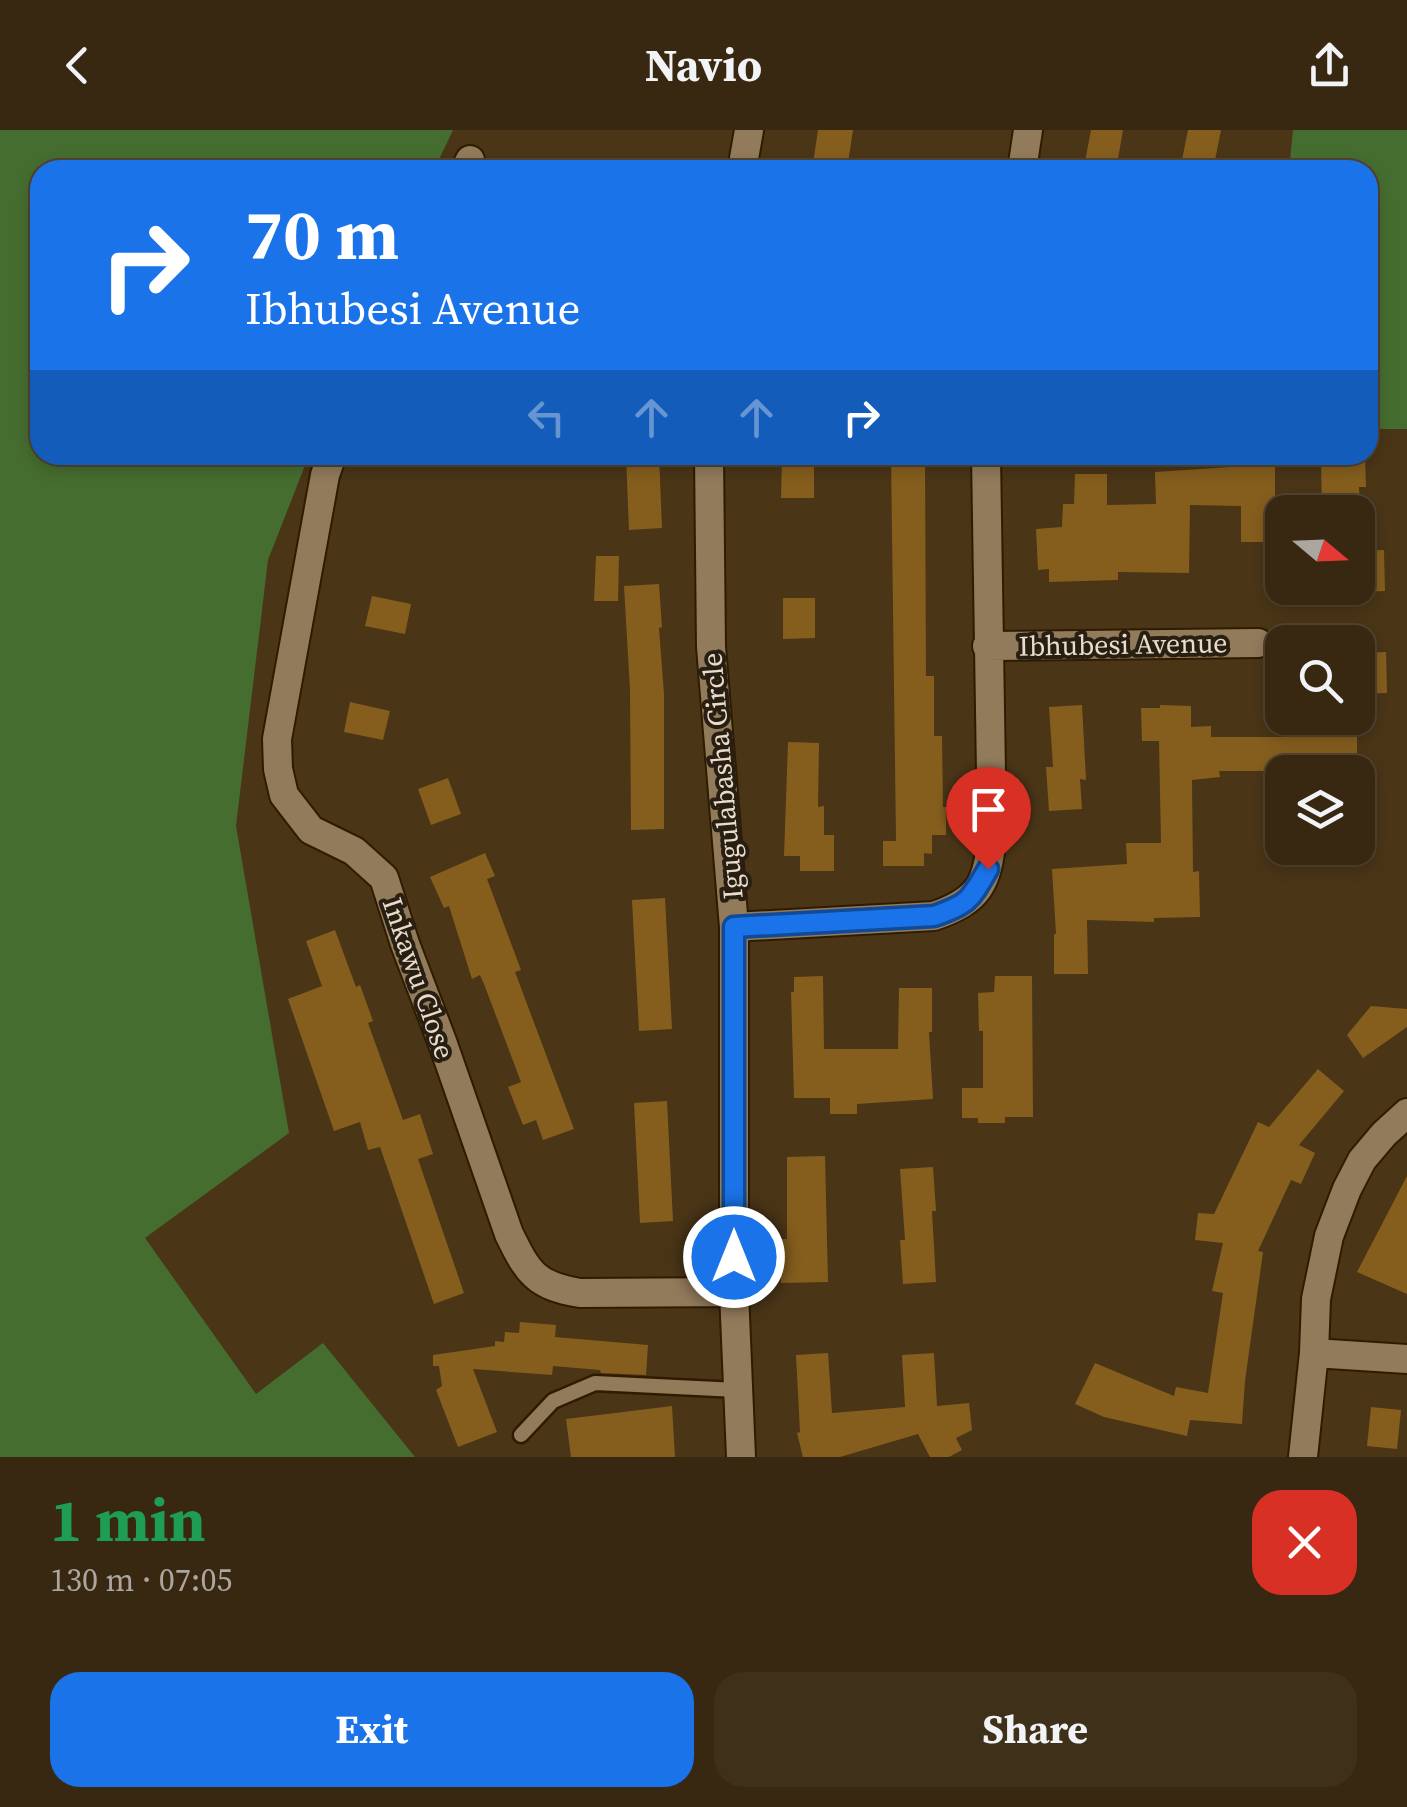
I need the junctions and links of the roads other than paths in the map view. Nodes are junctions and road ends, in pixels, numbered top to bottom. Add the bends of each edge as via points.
1 (748, 130) edge
2 (1028, 130) edge
3 (744, 160) edge
4 (1024, 160) edge
5 (328, 465) edge
6 (709, 465) edge
7 (986, 465) edge
8 (1258, 643) dead end
9 (988, 646) junction
10 (734, 927) junction
11 (1407, 1113) edge
12 (734, 1292) junction
13 (1314, 1353) junction
14 (1407, 1359) edge
15 (737, 1390) junction
16 (521, 1435) dead end
17 (741, 1457) edge
18 (1303, 1457) edge

1 - 3 street
2 - 4 street
5 - 12 street, Inkawu Close via 277,739 284,795 311,830 354,851 384,878 509,1234 536,1278 580,1294
6 - 10 street, Igugulabasha Circle via 711,646
7 - 9 street, Ibhubesi Avenue
8 - 9 street, Ibhubesi Avenue
9 - 10 street, Ibhubesi Avenue via 992,837 988,869 972,898 934,916
10 - 12 street, Igugulabasha Circle
11 - 13 street via 1362,1160 1347,1189 1316,1298
12 - 15 street, Igugulabasha Circle
13 - 14 street
13 - 18 street
15 - 16 lane via 596,1383 553,1401
15 - 17 street, Igugulabasha Circle

